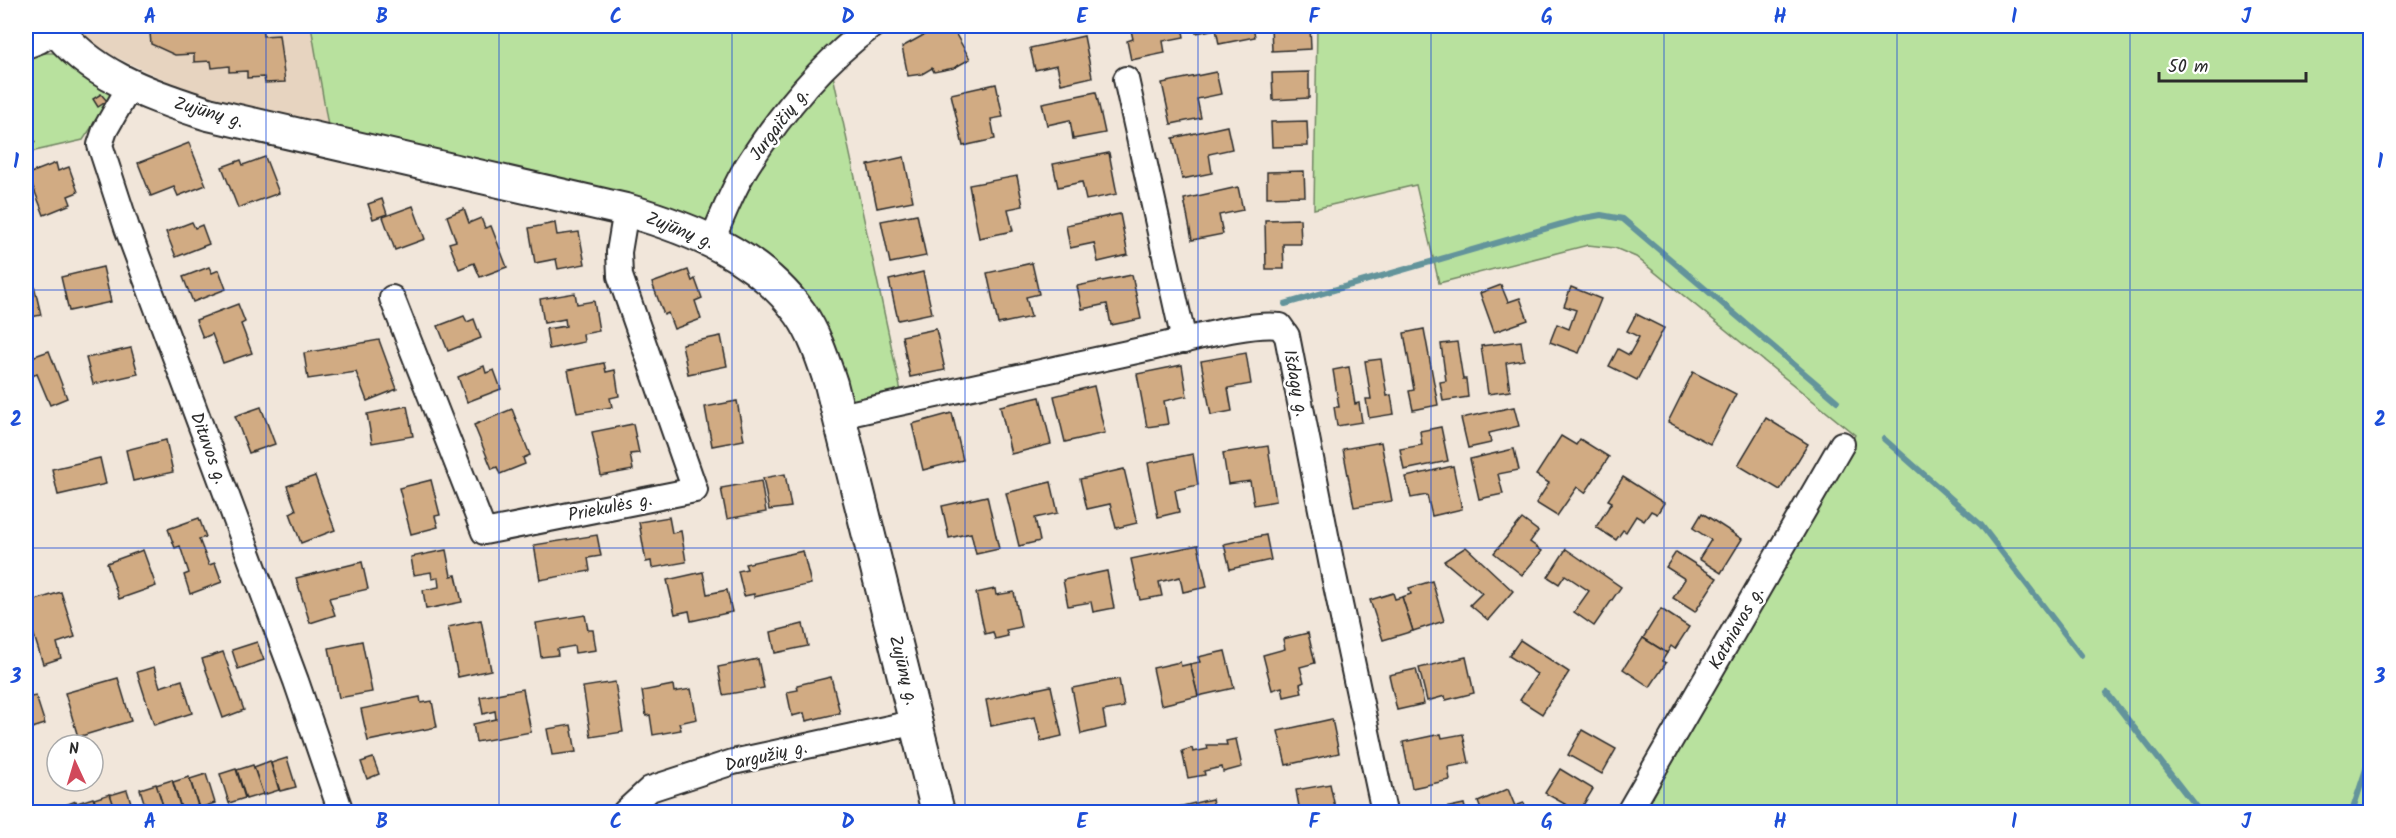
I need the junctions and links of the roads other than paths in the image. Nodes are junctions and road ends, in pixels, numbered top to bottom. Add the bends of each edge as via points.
1 (872, 26) edge
2 (55, 28) edge
3 (26, 46) edge
4 (1126, 79) dead end
5 (130, 86) junction
6 (626, 210) junction
7 (711, 241) junction
8 (392, 298) dead end
9 (1184, 341) junction
10 (840, 416) junction
11 (1842, 444) dead end
12 (916, 722) junction
13 (341, 813) edge
14 (625, 813) edge
15 (939, 813) edge
16 (1384, 813) edge
17 (1629, 813) edge

1 - 7 street, Jurgaičių g. via 823,66 788,110 747,167
2 - 3 street
2 - 5 main road, Zujūnų g. via 88,62
4 - 9 street
5 - 6 main road, Zujūnų g. via 208,114
5 - 13 street, Dituvos g. via 100,145
6 - 7 main road, Zujūnų g.
6 - 8 street, Priekulės g. via 619,252 620,276 695,490 484,532
7 - 10 main road, Zujūnų g. via 775,283 801,314 818,346
9 - 10 street, Išdagų g.
9 - 16 street, Išdagų g. via 1265,325 1280,326 1287,336
10 - 12 main road, Zujūnų g.
11 - 17 street, Katniavos g.
12 - 14 street, Dargužių g. via 733,762 650,789
12 - 15 main road, Zujūnų g.

